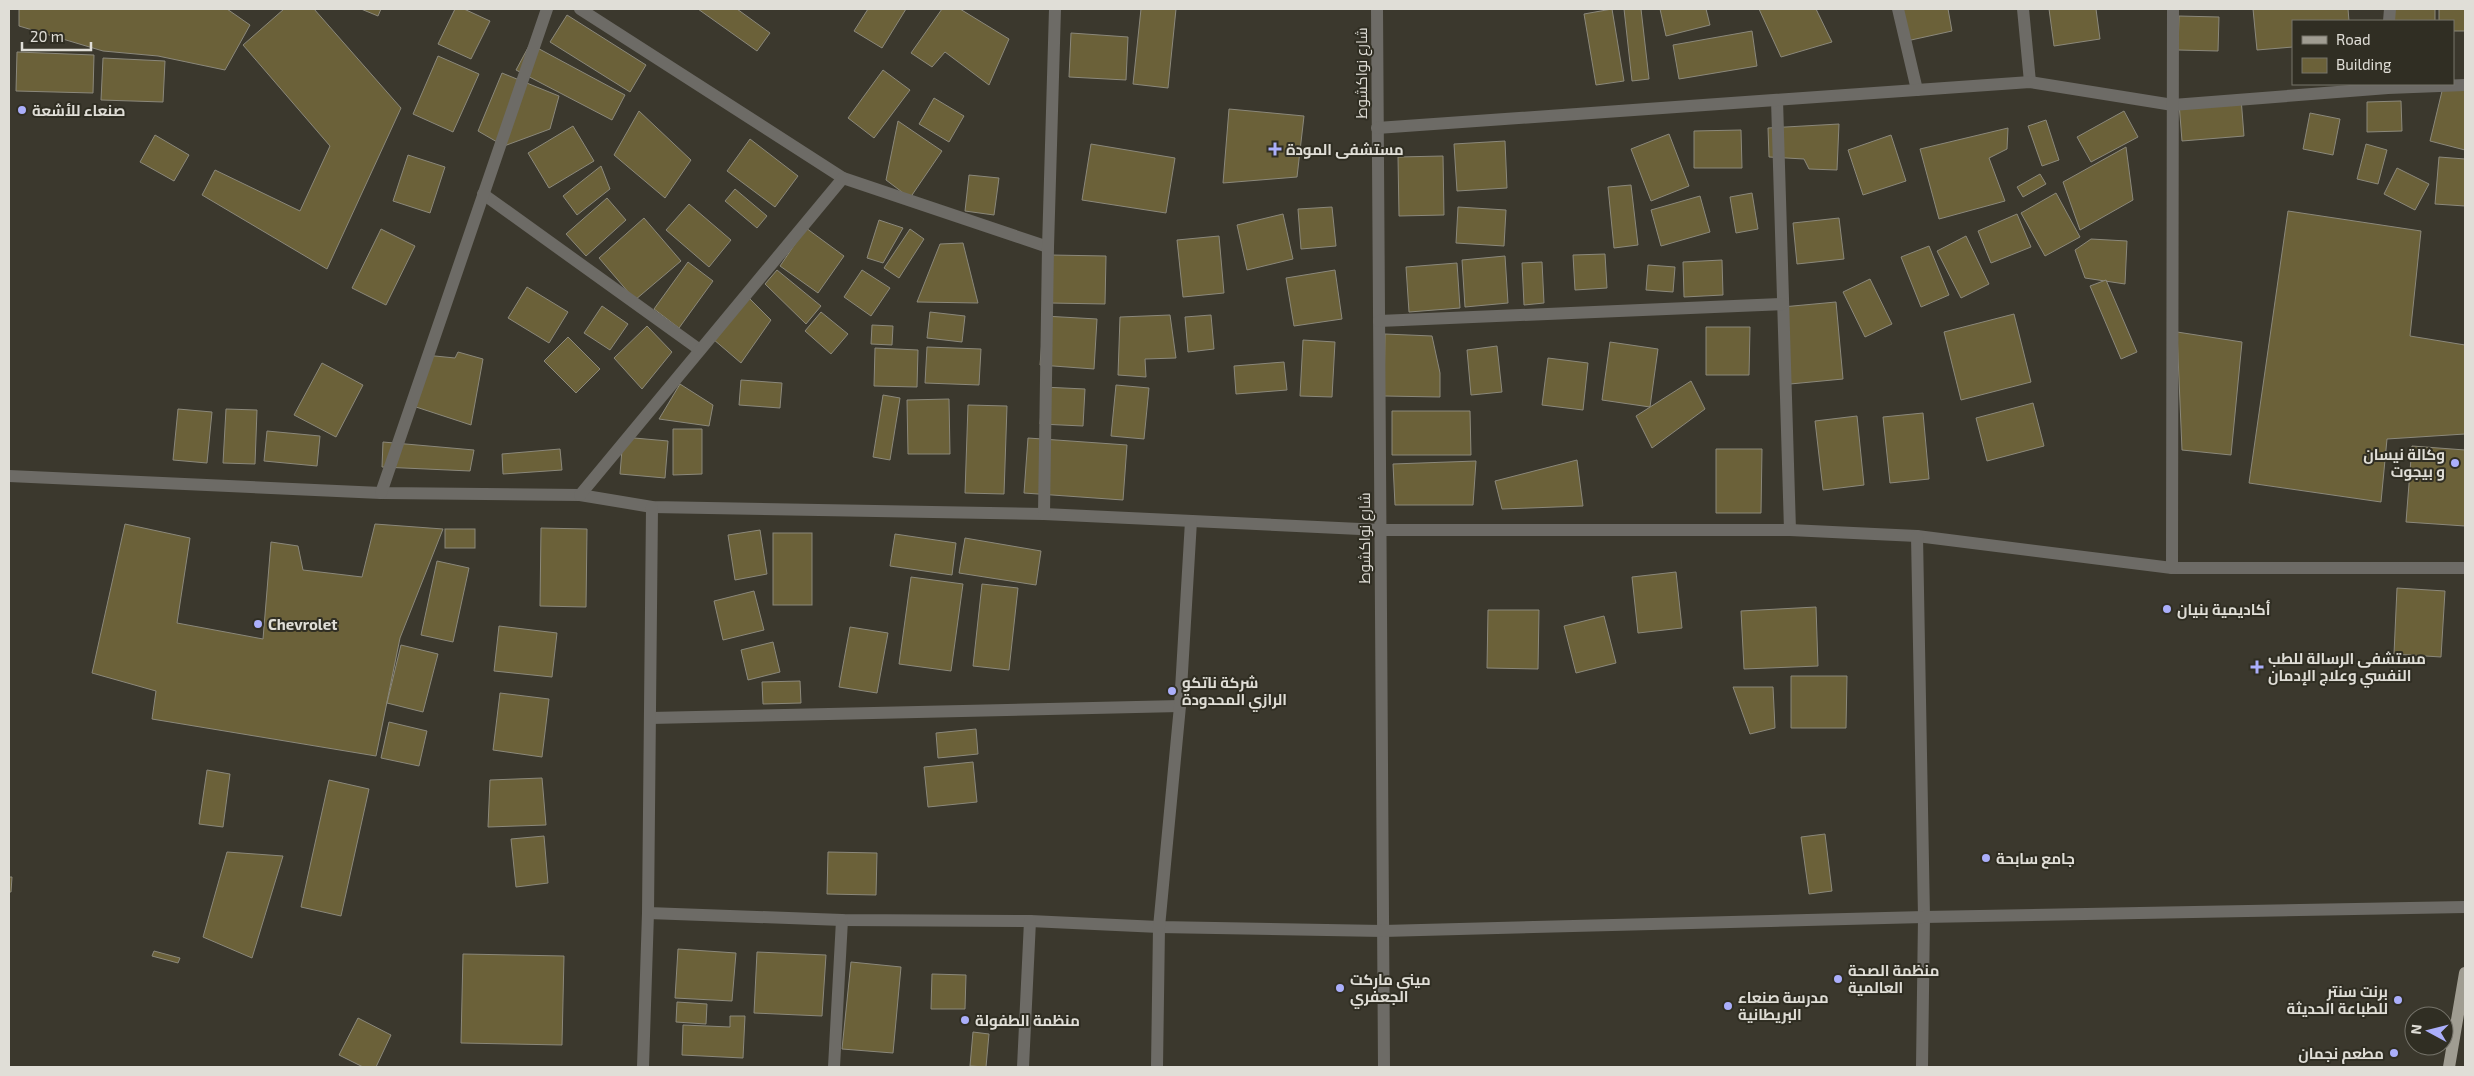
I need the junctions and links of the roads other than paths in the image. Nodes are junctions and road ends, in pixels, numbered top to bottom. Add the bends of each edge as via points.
1 (547, 9) edge
2 (580, 9) edge
3 (1055, 9) edge
4 (1376, 9) edge
5 (1898, 9) edge
6 (2023, 9) edge
7 (2173, 9) edge
8 (2030, 82) junction
9 (2465, 85) edge
10 (2388, 86) edge
11 (1917, 90) junction
12 (1777, 100) junction
13 (2173, 105) junction
14 (1377, 128) junction
15 (843, 178) junction
16 (483, 194) junction
17 (1048, 247) junction
18 (1783, 304) junction
19 (1379, 320) junction
20 (700, 350) junction
21 (9, 476) edge
22 (381, 493) junction
23 (580, 495) junction
24 (652, 507) junction
25 (1044, 514) junction
26 (1192, 521) junction
27 (1380, 530) junction
28 (1790, 530) junction
29 (1916, 536) junction
30 (2172, 568) junction
31 (2465, 568) edge
32 (1180, 706) junction
33 (650, 718) junction
34 (2465, 907) edge
35 (648, 914) junction
36 (1924, 916) junction
37 (842, 920) junction
38 (1030, 921) junction
39 (1159, 927) junction
40 (1383, 930) junction
41 (2465, 973) edge
42 (643, 1067) edge
43 (834, 1067) edge
44 (1023, 1067) edge
45 (1157, 1067) edge
46 (1384, 1067) edge
47 (1922, 1067) edge
48 (2449, 1067) edge

1 - 16 street
2 - 15 street
3 - 17 street
4 - 14 street, شارع نواكشوط
5 - 11 street
6 - 8 street
7 - 13 street
8 - 11 street
8 - 13 street
9 - 10 street
10 - 13 street
11 - 12 street
12 - 14 street
12 - 18 street
13 - 30 street
14 - 19 street, شارع نواكشوط
15 - 17 street
15 - 20 street
16 - 20 street
16 - 22 street
17 - 25 street
18 - 19 street
18 - 28 street
19 - 27 street, شارع نواكشوط
20 - 23 street
21 - 22 street
22 - 23 street
23 - 24 street
24 - 25 street
24 - 33 street
25 - 26 street
26 - 27 street
26 - 32 street
27 - 28 street
27 - 40 street, شارع نواكشوط
28 - 29 street
29 - 30 street
29 - 36 street
30 - 31 street
32 - 33 street
32 - 39 street
33 - 35 street
34 - 36 street
35 - 37 street
35 - 42 street
36 - 40 street
36 - 47 street
37 - 38 street
37 - 43 street
38 - 39 street
38 - 44 street
39 - 40 street
39 - 45 street
40 - 46 street, شارع نواكشوط
41 - 48 main road

